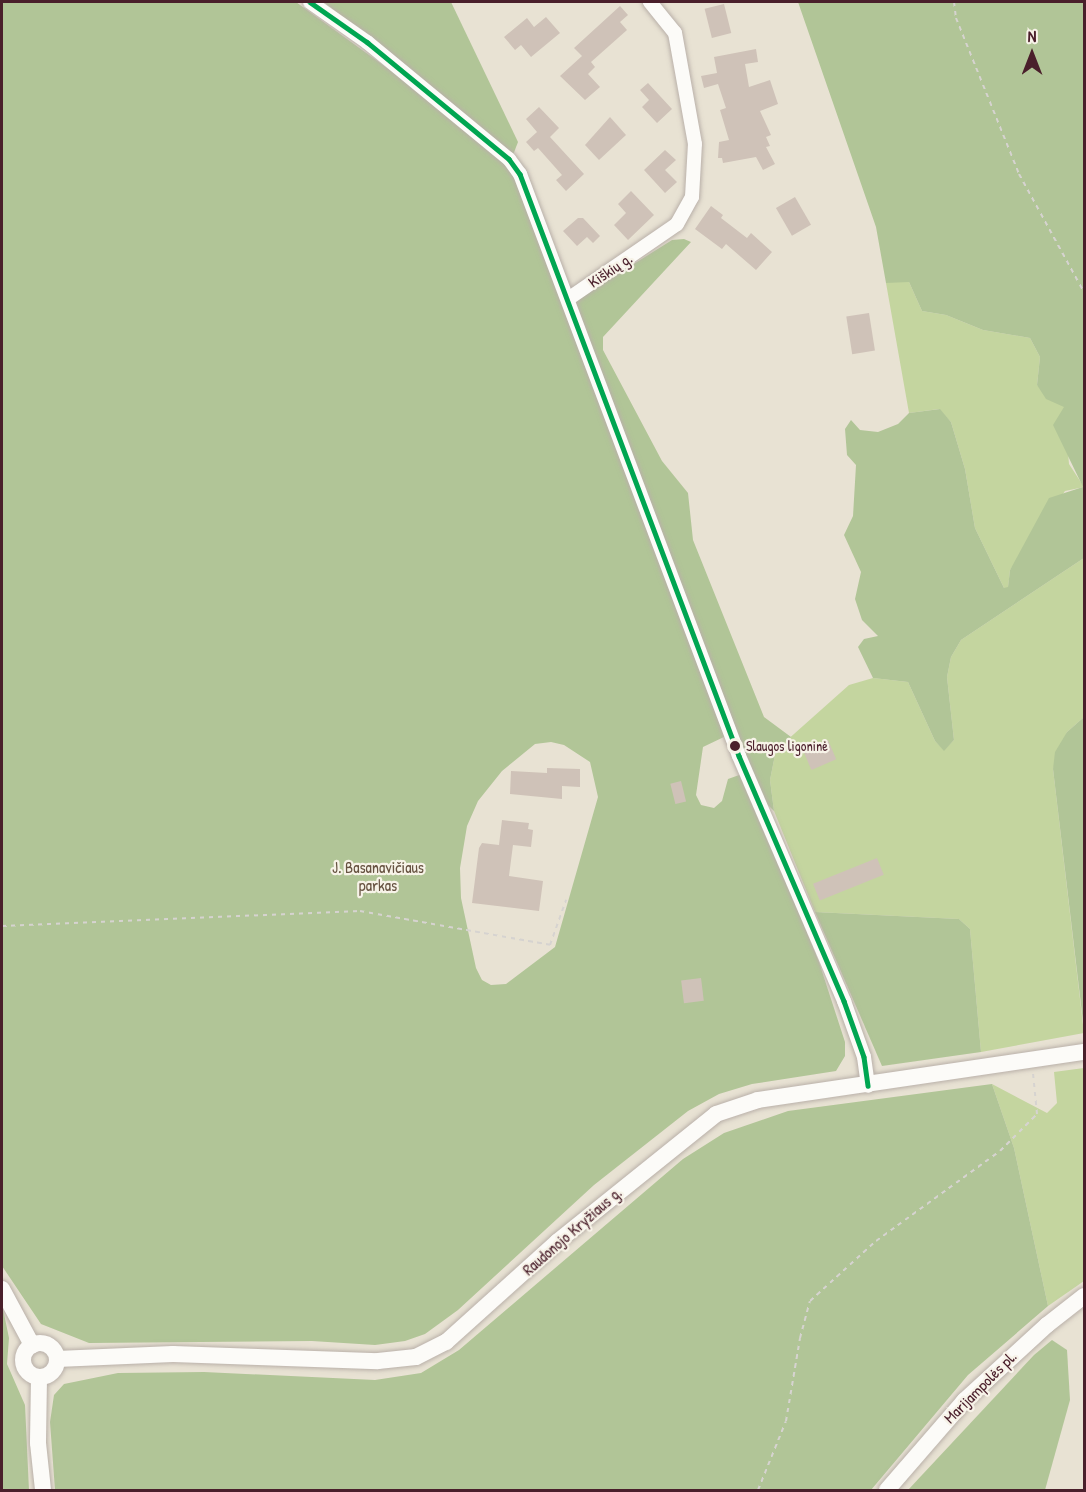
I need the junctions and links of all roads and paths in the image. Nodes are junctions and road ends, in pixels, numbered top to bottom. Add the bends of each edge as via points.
1 (309, 2) edge
2 (650, 2) edge
3 (954, 2) edge
4 (1084, 292) edge
5 (568, 299) junction
6 (566, 900) dead end
7 (2, 926) edge
8 (1084, 1052) edge
9 (1032, 1061) junction
10 (868, 1086) junction
11 (2, 1289) edge
12 (1084, 1296) edge
13 (32, 1345) junction
14 (57, 1359) junction
15 (39, 1378) junction
16 (43, 1491) edge
17 (758, 1491) edge
18 (887, 1491) edge

1 - 5 street via 367,42 509,159 528,191
2 - 5 street, Kiškių g. via 675,33 695,144 692,197 677,224
3 - 4 path via 956,18 1019,174
5 - 10 street via 739,756 844,1001 864,1057
6 - 7 path via 550,945 360,911
8 - 9 main road, Raudonojo Kryžiaus g.
9 - 10 main road, Raudonojo Kryžiaus g.
9 - 17 path via 1037,1114 1000,1151 876,1241 810,1301 786,1421
10 - 14 main road, Raudonojo Kryžiaus g. via 758,1100 716,1114 557,1242 432,1352 378,1361 173,1354
11 - 13 main road
12 - 18 main road, Marijampolės pl. via 964,1401
13 - 14 main road via 46,1344
13 - 15 main road via 24,1353 23,1364
14 - 15 main road via 54,1370
15 - 16 main road via 38,1443

